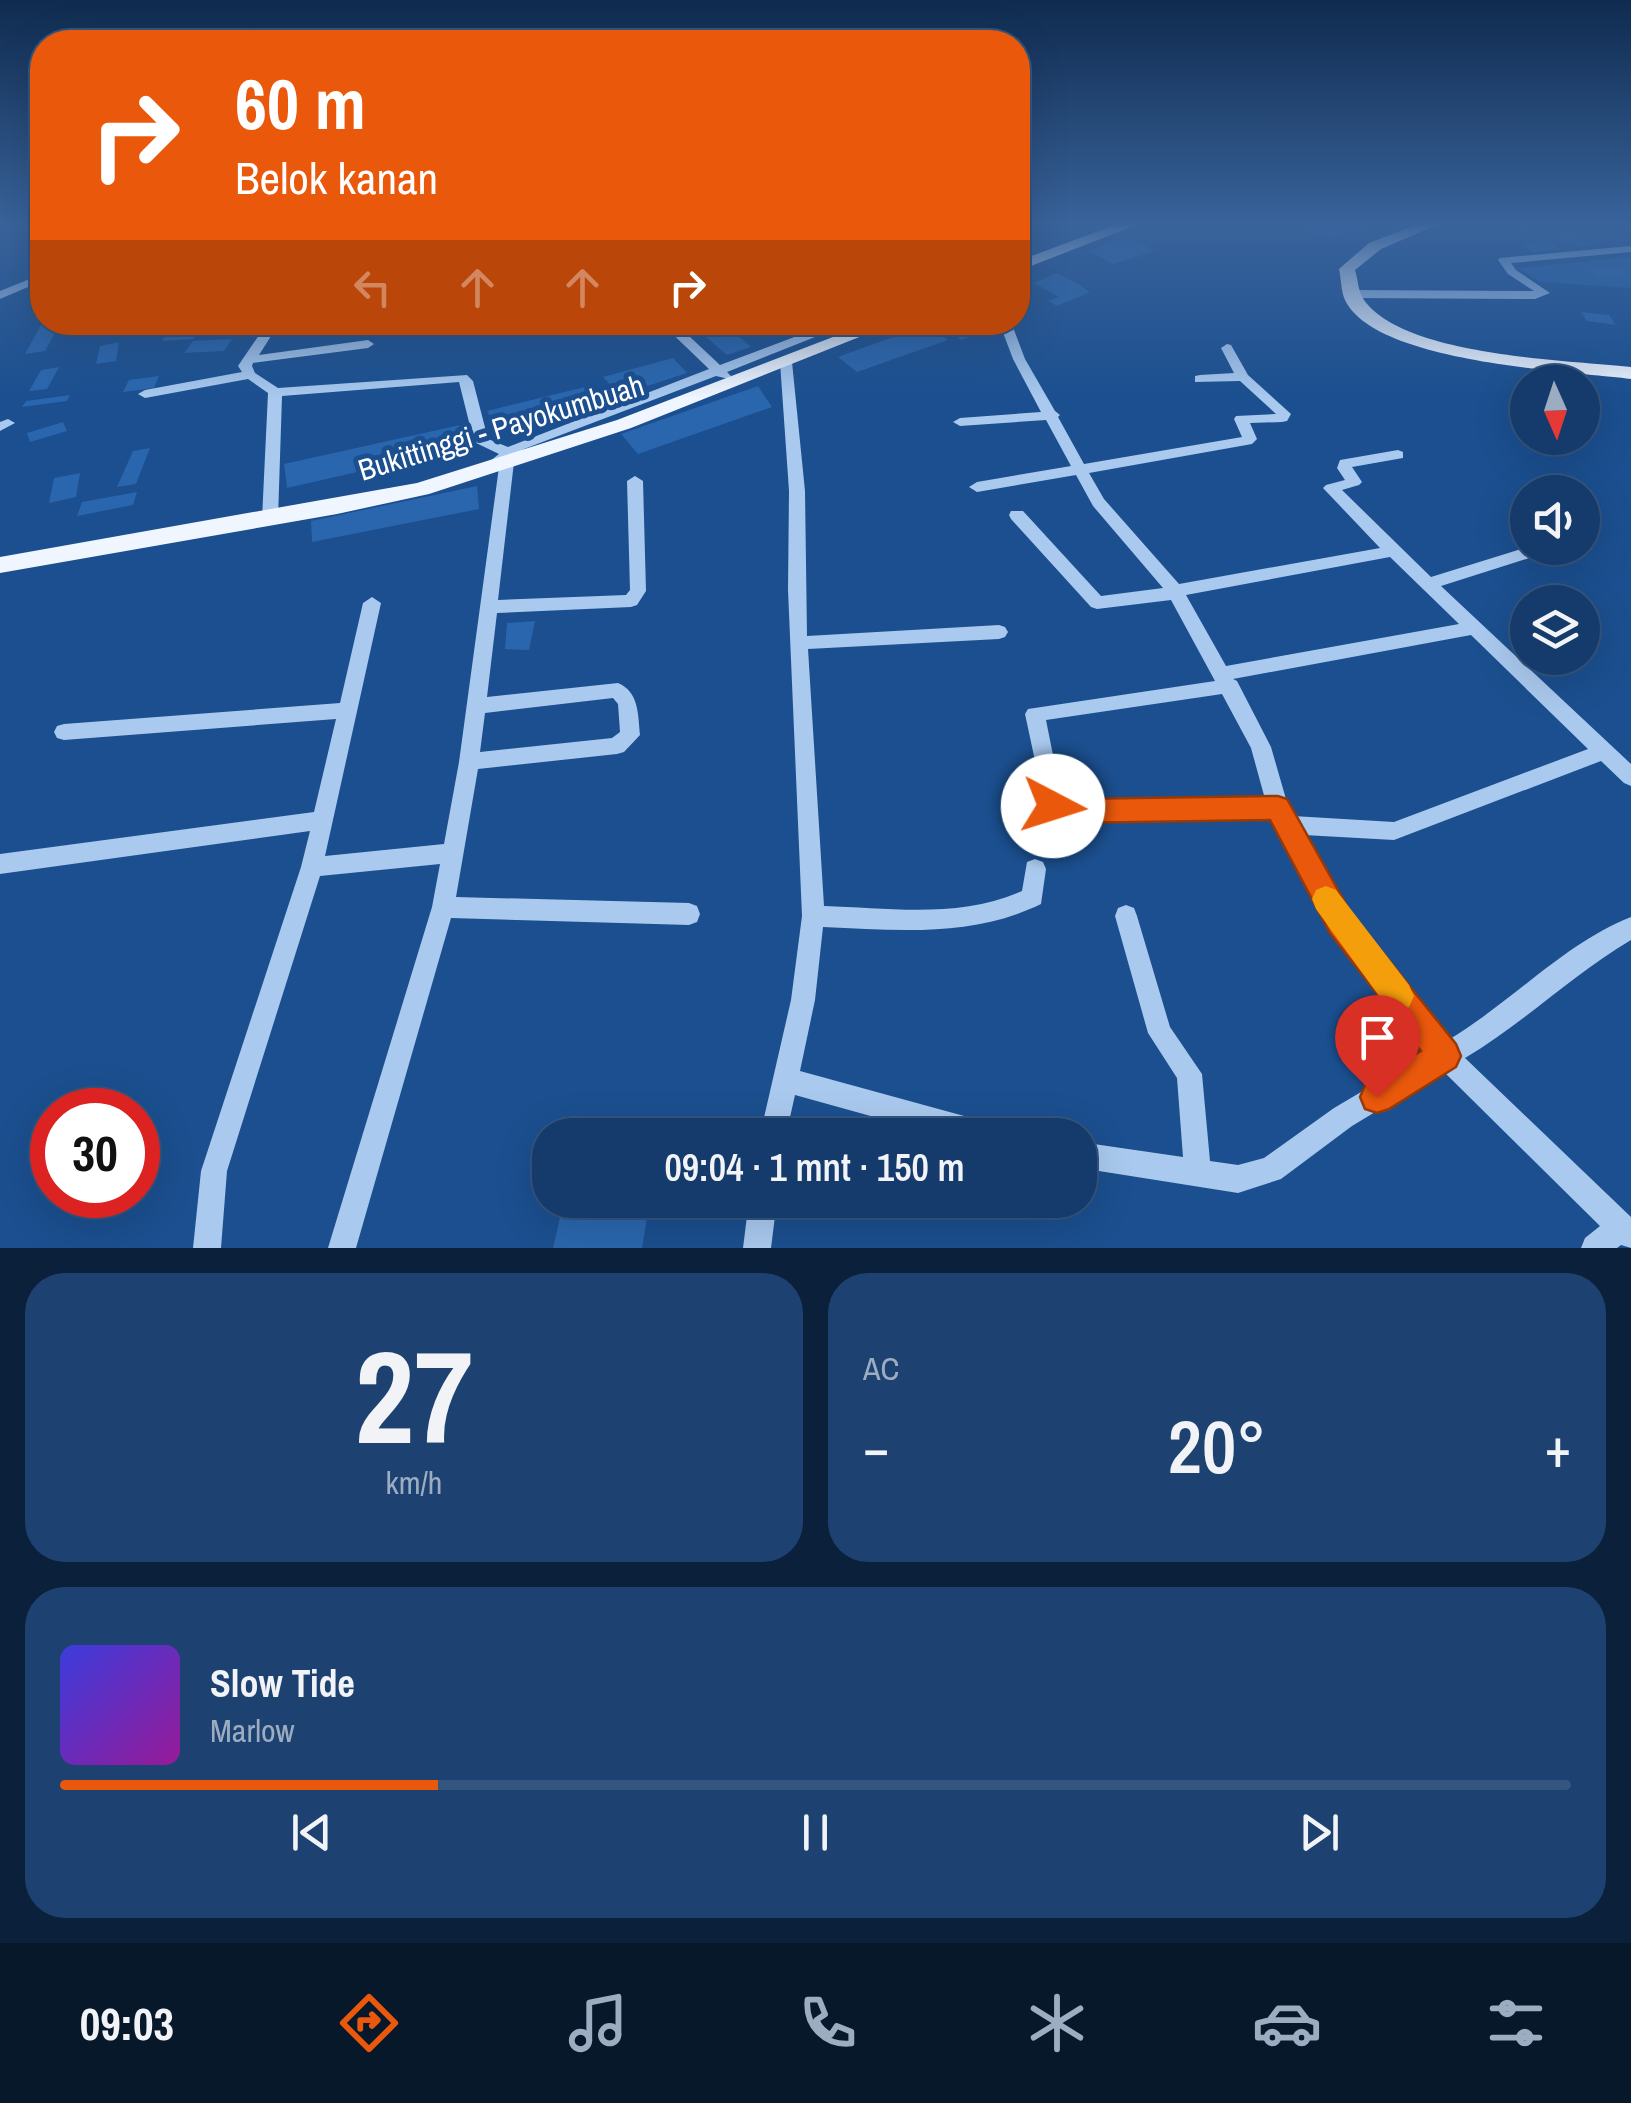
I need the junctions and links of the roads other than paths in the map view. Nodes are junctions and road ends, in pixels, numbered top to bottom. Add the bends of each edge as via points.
1 (27, 283) edge
2 (1347, 283) edge
3 (1534, 283) edge
4 (1352, 294) junction
5 (0, 295) edge
6 (267, 335) edge
7 (680, 335) edge
8 (817, 335) edge
9 (856, 335) edge
10 (1010, 335) edge
11 (368, 344) dead end
12 (1227, 348) dead end
13 (786, 362) junction
14 (249, 367) junction
15 (1631, 374) edge
16 (725, 376) junction
17 (1243, 378) junction
18 (1200, 379) dead end
19 (276, 392) junction
20 (145, 394) dead end
21 (1054, 415) junction
22 (960, 422) dead end
23 (1398, 455) dead end
24 (501, 461) junction
25 (1079, 468) junction
26 (635, 481) dead end
27 (977, 487) dead end
28 (1016, 514) dead end
29 (270, 519) junction
30 (1393, 551) junction
31 (1510, 558) edge
32 (0, 565) edge
33 (1428, 584) junction
34 (1176, 592) junction
35 (372, 603) dead end
36 (490, 607) junction
37 (1475, 628) junction
38 (998, 632) dead end
39 (798, 643) junction
40 (1226, 680) junction
41 (477, 706) junction
42 (349, 710) junction
43 (64, 732) dead end
44 (1605, 751) junction
45 (469, 762) junction
46 (1631, 777) edge
47 (1282, 816) junction
48 (323, 820) junction
49 (454, 853) junction
50 (0, 864) edge
51 (312, 867) junction
52 (1035, 870) dead end
53 (444, 908) junction
54 (689, 914) dead end
55 (813, 916) junction
56 (1126, 916) dead end
57 (1631, 928) edge
58 (1445, 1056) junction
59 (784, 1079) junction
60 (776, 1118) edge
61 (925, 1118) edge
62 (1097, 1156) edge
63 (1198, 1171) junction
64 (761, 1218) edge
65 (1626, 1232) edge
66 (207, 1248) edge
67 (342, 1248) edge
68 (757, 1248) edge
69 (1595, 1248) edge

1 - 5 street
2 - 4 main road
3 - 4 street via 1544,293
4 - 15 main road via 1367,316 1405,338
6 - 14 street
7 - 16 street
8 - 16 street
9 - 13 main road, Bukittinggi - Payokumbuah
10 - 21 street
11 - 14 street
12 - 17 street
13 - 16 main road, Bukittinggi - Payokumbuah
13 - 39 street via 798,490
14 - 19 street
14 - 20 street
16 - 24 main road, Bukittinggi - Payokumbuah
17 - 18 street
17 - 25 street via 1285,416 1242,417 1247,441
19 - 24 street via 462,378 482,442
19 - 29 street
21 - 22 street
21 - 25 street
23 - 30 street via 1345,463 1354,482 1331,488
24 - 29 main road, Bukittinggi - Payokumbuah via 420,488
24 - 36 street
25 - 27 street
25 - 34 street via 1103,509
26 - 36 street via 638,591 630,601
28 - 34 street via 1097,603
29 - 32 main road, Bukittinggi - Payokumbuah
30 - 33 street
30 - 34 street
31 - 33 street
33 - 37 street
34 - 40 street
35 - 42 street
36 - 41 street
37 - 40 street
37 - 44 street
38 - 39 street
39 - 55 street
40 - 47 street via 1262,747
40 - 47 street via 1035,714 1053,806
41 - 45 street
41 - 45 street via 618,690 627,702 630,735 617,746
42 - 43 street
42 - 48 street
44 - 46 street
44 - 47 street via 1394,830
45 - 49 street
47 - 58 street via 1340,923
48 - 50 street
48 - 51 street
49 - 51 street
49 - 53 street
51 - 66 street via 214,1171
52 - 55 street via 1033,897 1020,905 954,919
53 - 54 street
53 - 67 street
55 - 59 street
56 - 63 street via 1160,1033 1189,1074
57 - 58 street
58 - 63 street via 1272,1169 1238,1179
58 - 65 street
59 - 60 street
59 - 61 street
62 - 63 street
64 - 68 street
65 - 69 street

